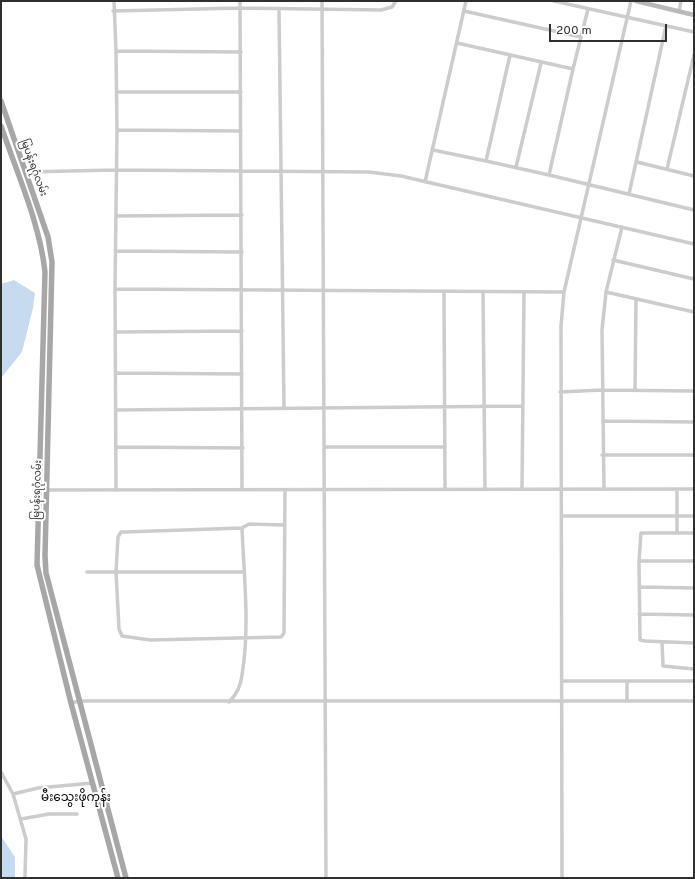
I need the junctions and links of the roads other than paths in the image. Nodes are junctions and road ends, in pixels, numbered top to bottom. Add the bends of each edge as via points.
1 (114, 1) edge
2 (240, 1) edge
3 (322, 1) edge
4 (396, 1) edge
5 (466, 1) edge
6 (554, 1) edge
7 (631, 1) edge
8 (636, 1) edge
9 (681, 1) edge
10 (240, 8) junction
11 (322, 8) junction
12 (279, 9) junction
13 (588, 9) junction
14 (113, 11) junction
15 (464, 11) junction
16 (679, 12) junction
17 (694, 15) edge
18 (627, 17) junction
19 (666, 26) junction
20 (694, 32) edge
21 (581, 37) junction
22 (457, 43) junction
23 (116, 51) junction
24 (241, 52) junction
25 (510, 55) junction
26 (694, 55) edge
27 (541, 63) junction
28 (573, 70) junction
29 (117, 92) junction
30 (241, 92) junction
31 (1, 101) edge
32 (1, 126) edge
33 (117, 130) junction
34 (241, 131) junction
35 (433, 150) junction
36 (486, 161) junction
37 (637, 162) junction
38 (516, 167) junction
39 (666, 169) junction
40 (116, 170) junction
41 (322, 170) junction
42 (242, 171) junction
43 (281, 171) junction
44 (25, 172) junction
45 (549, 175) junction
46 (694, 176) edge
47 (425, 182) junction
48 (588, 185) junction
49 (629, 194) junction
50 (694, 210) edge
51 (242, 215) junction
52 (117, 216) junction
53 (581, 218) junction
54 (622, 227) junction
55 (694, 244) edge
56 (117, 251) junction
57 (242, 252) junction
58 (613, 260) junction
59 (694, 279) edge
60 (115, 289) junction
61 (242, 289) junction
62 (283, 290) junction
63 (323, 290) junction
64 (444, 292) junction
65 (483, 292) junction
66 (524, 292) junction
67 (564, 292) junction
68 (606, 292) junction
69 (636, 299) junction
70 (694, 312) edge
71 (242, 331) junction
72 (116, 332) junction
73 (116, 373) junction
74 (242, 374) junction
75 (602, 390) junction
76 (635, 390) junction
77 (694, 391) edge
78 (560, 392) junction
79 (523, 406) junction
80 (324, 407) junction
81 (284, 408) junction
82 (446, 408) junction
83 (485, 408) junction
84 (242, 409) junction
85 (117, 410) junction
86 (602, 421) junction
87 (694, 422) edge
88 (116, 447) junction
89 (324, 447) junction
90 (445, 447) junction
91 (243, 448) junction
92 (602, 455) junction
93 (694, 455) edge
94 (445, 488) junction
95 (677, 488) junction
96 (694, 488) edge
97 (116, 489) junction
98 (242, 489) junction
99 (323, 489) junction
100 (486, 489) junction
101 (522, 489) junction
102 (562, 489) junction
103 (604, 489) junction
104 (38, 490) junction
105 (47, 490) junction
106 (285, 490) junction
107 (562, 516) junction
108 (677, 516) junction
109 (694, 516) edge
110 (284, 525) junction
111 (242, 528) junction
112 (676, 533) junction
113 (694, 533) edge
114 (639, 561) junction
115 (694, 561) edge
116 (87, 572) dead end
117 (116, 572) junction
118 (244, 572) junction
119 (639, 587) junction
120 (694, 588) edge
121 (639, 614) junction
122 (694, 615) edge
123 (245, 639) junction
124 (662, 642) junction
125 (694, 643) edge
126 (694, 669) edge
127 (562, 681) junction
128 (627, 681) junction
129 (694, 681) edge
130 (325, 700) junction
131 (562, 700) junction
132 (627, 700) junction
133 (80, 701) junction
134 (694, 701) edge
135 (229, 702) junction
136 (71, 703) junction
137 (1, 772) edge
138 (93, 784) junction
139 (13, 794) junction
140 (77, 814) dead end
141 (21, 819) junction
142 (25, 878) edge
143 (118, 878) edge
144 (126, 878) edge
145 (326, 878) edge
146 (562, 878) edge

1 - 14 street
2 - 10 street
3 - 11 street
4 - 11 street via 392,7 381,10
5 - 15 street
6 - 13 street
7 - 18 street
8 - 16 street
9 - 16 street
10 - 12 street
10 - 14 street
10 - 24 street
11 - 12 street
11 - 41 street
12 - 43 street
13 - 18 street
13 - 21 street
14 - 23 street
15 - 21 street
15 - 22 street
16 - 17 street
18 - 19 street
18 - 48 street
19 - 20 street
19 - 37 street
21 - 28 street
22 - 25 street
22 - 35 street
23 - 24 street
23 - 29 street
24 - 30 street
25 - 27 street
25 - 36 street
26 - 39 street
27 - 28 street
27 - 38 street
28 - 45 street
29 - 30 street
29 - 33 street
30 - 34 street
31 - 44 main road, မြပန်းရဂုံလမ်း
32 - 104 main road, မြပန်းရဂုံလမ်း via 38,233 45,272
33 - 34 street
33 - 40 street
34 - 42 street
35 - 36 street
35 - 47 street
36 - 38 street
37 - 39 street
37 - 49 street
38 - 45 street
39 - 46 street
40 - 42 street
40 - 44 street
40 - 52 street
41 - 43 street
41 - 47 street via 369,172
41 - 63 street
42 - 43 street
42 - 51 street
43 - 62 street
44 - 105 main road, မြပန်းရဂုံလမ်း via 48,237 52,262
45 - 48 street
47 - 53 street
48 - 49 street
48 - 53 street
49 - 50 street
51 - 52 street
51 - 57 street
52 - 56 street
53 - 54 street
53 - 67 street
54 - 55 street
54 - 58 street
56 - 57 street
56 - 60 street
57 - 61 street
58 - 59 street
58 - 68 street
60 - 61 street
60 - 72 street
61 - 62 street
61 - 71 street
62 - 63 street
62 - 81 street
63 - 64 street
63 - 80 street
64 - 65 street
64 - 82 street
65 - 66 street
65 - 83 street
66 - 67 street
66 - 79 street
67 - 78 street via 560,326
68 - 69 street
68 - 75 street via 602,330
69 - 70 street
69 - 76 street
71 - 72 street
71 - 74 street
72 - 73 street
73 - 74 street
73 - 85 street
74 - 84 street
75 - 76 street
75 - 78 street
75 - 86 street
76 - 77 street
78 - 102 street
79 - 83 street
79 - 101 street
80 - 81 street
80 - 82 street
80 - 89 street
81 - 84 street
82 - 83 street
82 - 90 street
83 - 100 street
84 - 85 street
84 - 91 street
85 - 88 street
86 - 87 street
86 - 92 street
88 - 91 street
88 - 97 street
89 - 90 street
89 - 99 street
90 - 94 street
91 - 98 street
92 - 93 street
92 - 103 street
94 - 99 street
94 - 100 street
95 - 96 street
95 - 103 street
95 - 108 street
97 - 98 street
97 - 105 street
98 - 106 street
99 - 106 street
99 - 130 street
100 - 101 street
101 - 102 street
102 - 103 street
102 - 107 street
104 - 105 street
104 - 136 main road, မြပန်းရဂုံလမ်း via 38,571
105 - 133 main road, မြပန်းရဂုံလမ်း via 46,573
106 - 110 street
107 - 108 street
107 - 127 street
108 - 109 street
108 - 112 street
110 - 111 street via 249,524
110 - 123 street via 284,633 279,638
111 - 117 street via 121,532 118,537
111 - 118 street
112 - 113 street
112 - 114 street via 641,534
114 - 115 street
114 - 119 street
116 - 117 street
117 - 118 street
117 - 123 street via 119,629 122,636 150,640
118 - 123 street
119 - 120 street
119 - 121 street
121 - 122 street
121 - 124 street via 640,640
123 - 135 street via 242,676 235,696
124 - 125 street
124 - 126 street via 663,666
127 - 128 street
127 - 131 street
128 - 129 street
128 - 132 street
130 - 131 street
130 - 135 street
130 - 145 street
131 - 132 street
131 - 146 street
132 - 134 street
133 - 135 street
133 - 136 street
133 - 144 main road, မြပန်းရဂုံလမ်း
136 - 138 main road, မြပန်းရဂုံလမ်း
137 - 139 street
138 - 139 street via 38,788
138 - 143 main road, မြပန်းရဂုံလမ်း
139 - 141 street
140 - 141 street via 49,814
141 - 142 street via 26,839

